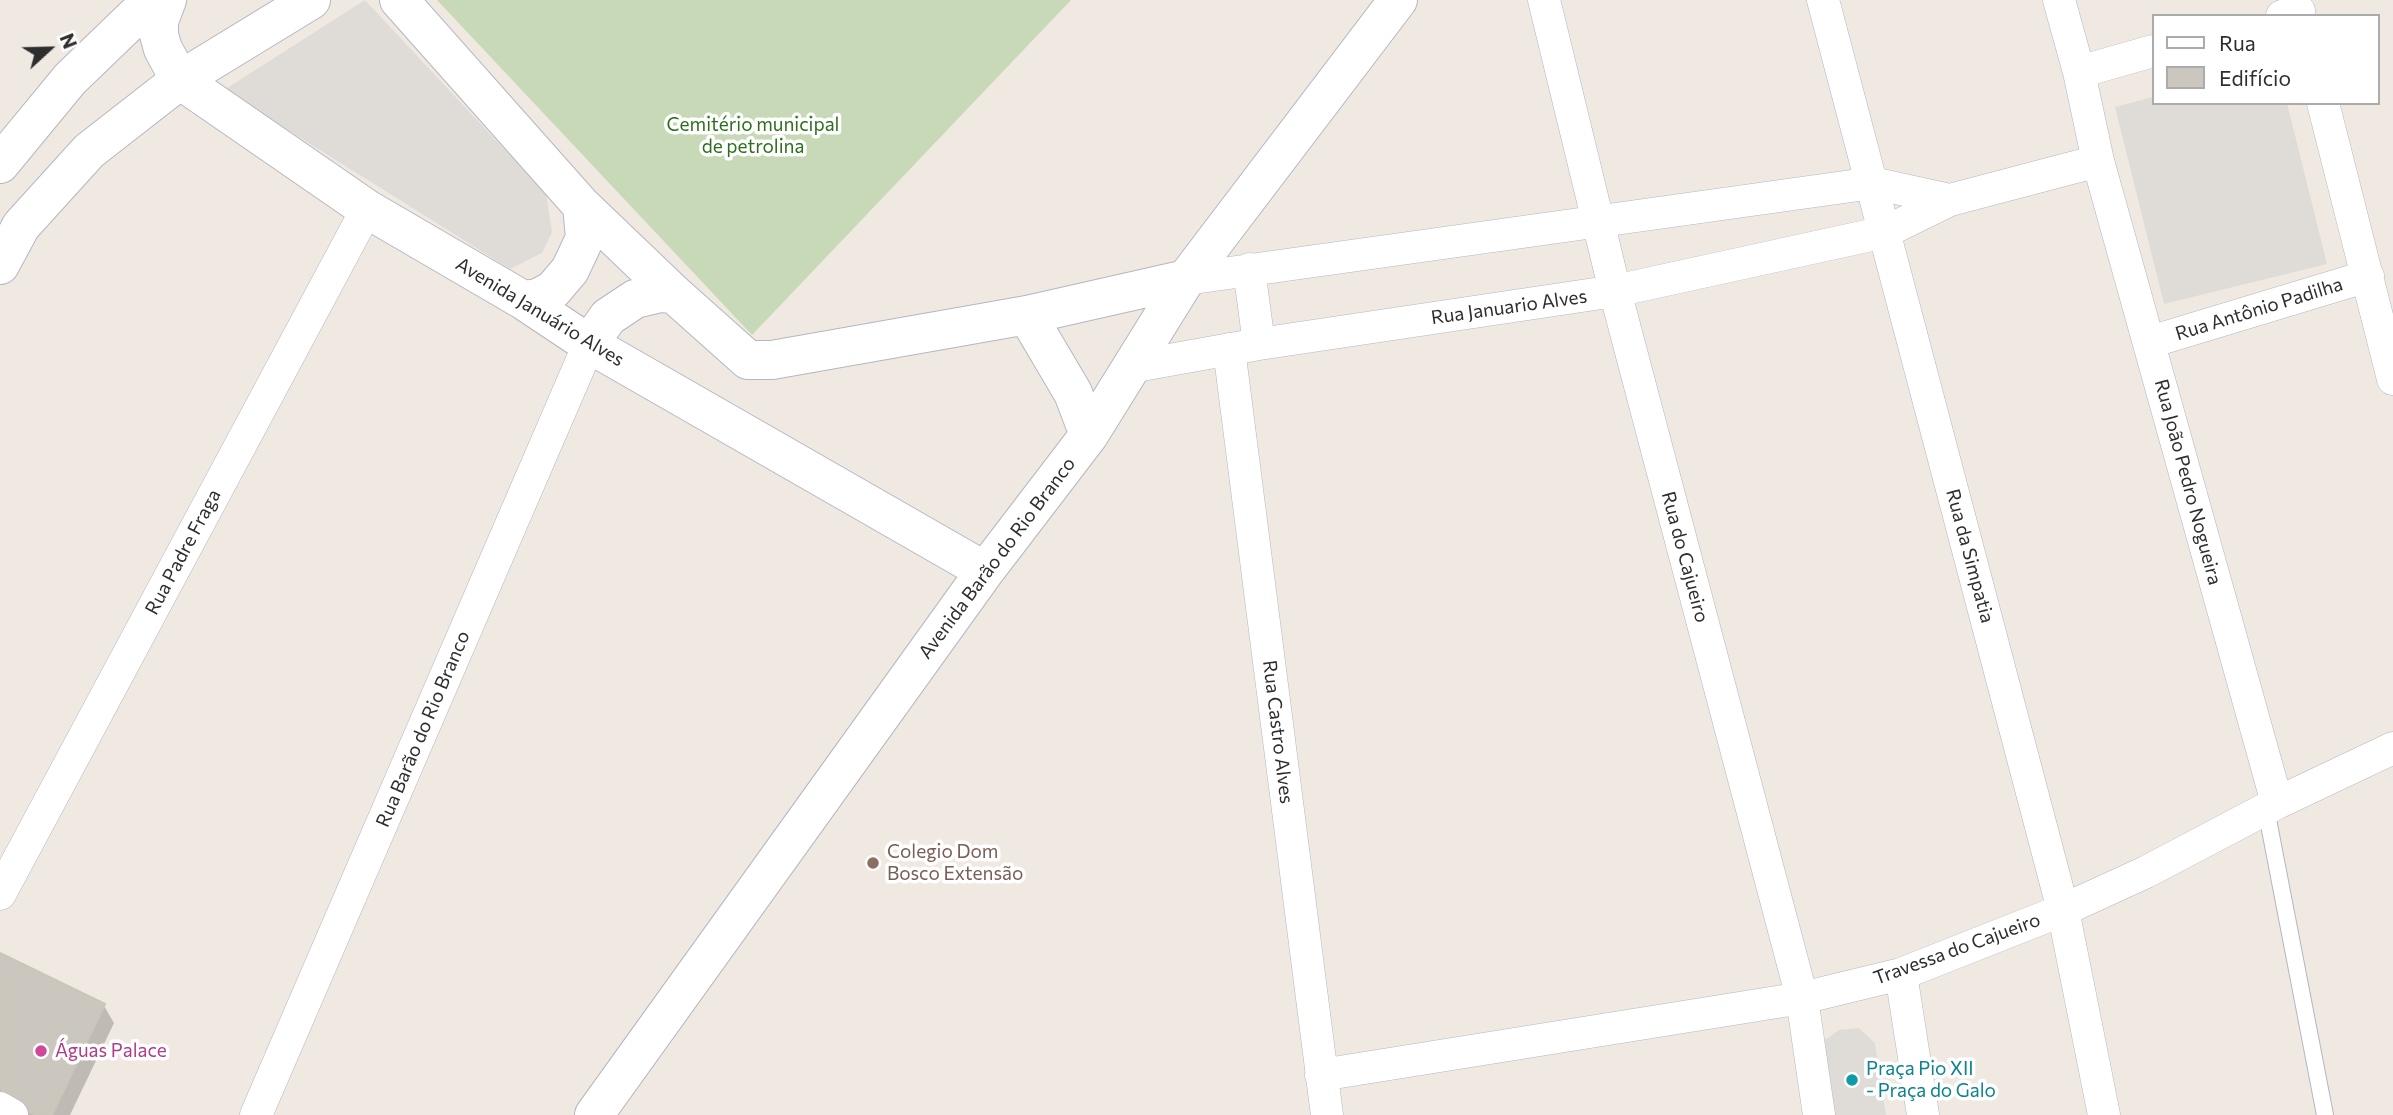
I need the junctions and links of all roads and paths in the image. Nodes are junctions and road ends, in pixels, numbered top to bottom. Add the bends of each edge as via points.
1 (152, 0) edge
2 (167, 0) edge
3 (311, 0) edge
4 (399, 0) edge
5 (1398, 0) edge
6 (1544, 0) edge
7 (1823, 0) edge
8 (2059, 0) edge
9 (2152, 51) edge
10 (2079, 72) junction
11 (180, 80) junction
12 (2324, 105) edge
13 (2098, 161) junction
14 (0, 164) edge
15 (1872, 183) junction
16 (1950, 200) junction
17 (582, 205) junction
18 (367, 209) junction
19 (1598, 223) junction
20 (1885, 232) junction
21 (0, 265) edge
22 (1249, 269) junction
23 (2368, 276) junction
24 (1186, 279) junction
25 (1615, 291) junction
26 (674, 294) junction
27 (523, 300) junction
28 (1027, 315) junction
29 (2150, 342) junction
30 (589, 344) junction
31 (1259, 344) junction
32 (1229, 349) junction
33 (1130, 367) junction
34 (2393, 379) edge
35 (1088, 435) junction
36 (985, 571) junction
37 (2393, 748) edge
38 (2272, 806) junction
39 (0, 894) edge
40 (2063, 911) junction
41 (1901, 974) junction
42 (1802, 998) junction
43 (1321, 1075) junction
44 (0, 1108) edge
45 (12, 1115) edge
46 (256, 1115) edge
47 (594, 1115) edge
48 (1327, 1115) edge
49 (1819, 1115) edge
50 (1923, 1115) edge
51 (2104, 1115) edge
52 (2325, 1115) edge

1 - 14 street via 70,79
2 - 11 street, Avenida Januário Alves via 159,35
3 - 11 street
4 - 17 street
5 - 24 street, Avenida Barão do Rio Branco
6 - 19 street, Rua do Cajueiro
7 - 15 street, Rua da Simpatia
8 - 10 street, Rua João Pedro Nogueira
9 - 10 street
10 - 13 street, Rua João Pedro Nogueira
11 - 18 street, Avenida Januário Alves
11 - 21 street via 80,160 21,226
12 - 23 street, Rua Antônio Padilha
13 - 16 street
13 - 29 street, Rua João Pedro Nogueira
15 - 16 street
15 - 19 street
15 - 20 street, Rua da Simpatia
16 - 20 street
17 - 26 street
17 - 27 street via 585,238 570,271 553,290
18 - 27 street, Avenida Januário Alves
18 - 39 street, Rua Padre Fraga
19 - 22 street
19 - 25 street, Rua do Cajueiro
20 - 25 street, Rua Januario Alves
20 - 40 street, Rua da Simpatia
22 - 24 street
22 - 31 street
23 - 29 street, Rua Antônio Padilha
23 - 34 street, Rua Antônio Padilha
24 - 28 street
24 - 33 street, Avenida Barão do Rio Branco
25 - 31 street, Rua Januario Alves
25 - 42 street, Rua do Cajueiro
26 - 28 street via 737,353 758,361
26 - 30 street via 635,299 608,317
27 - 30 street, Avenida Januário Alves
28 - 35 street via 1073,393
29 - 38 street, Rua João Pedro Nogueira
30 - 36 street, Avenida Januário Alves
30 - 46 street, Rua Barão do Rio Branco
31 - 32 street, Rua Januario Alves
32 - 33 street, Rua Januario Alves
32 - 43 street, Rua Castro Alves
33 - 35 street, Avenida Barão do Rio Branco
35 - 36 street, Avenida Barão do Rio Branco
36 - 47 street, Avenida Barão do Rio Branco
37 - 38 street, Travessa do Cajueiro
38 - 40 street, Travessa do Cajueiro
38 - 52 lane
40 - 41 street, Travessa do Cajueiro
40 - 51 street, Rua da Simpatia
41 - 42 street, Travessa do Cajueiro
41 - 50 street
42 - 43 street, Travessa do Cajueiro
42 - 49 street, Rua do Cajueiro
43 - 48 street, Rua Castro Alves
44 - 45 street

